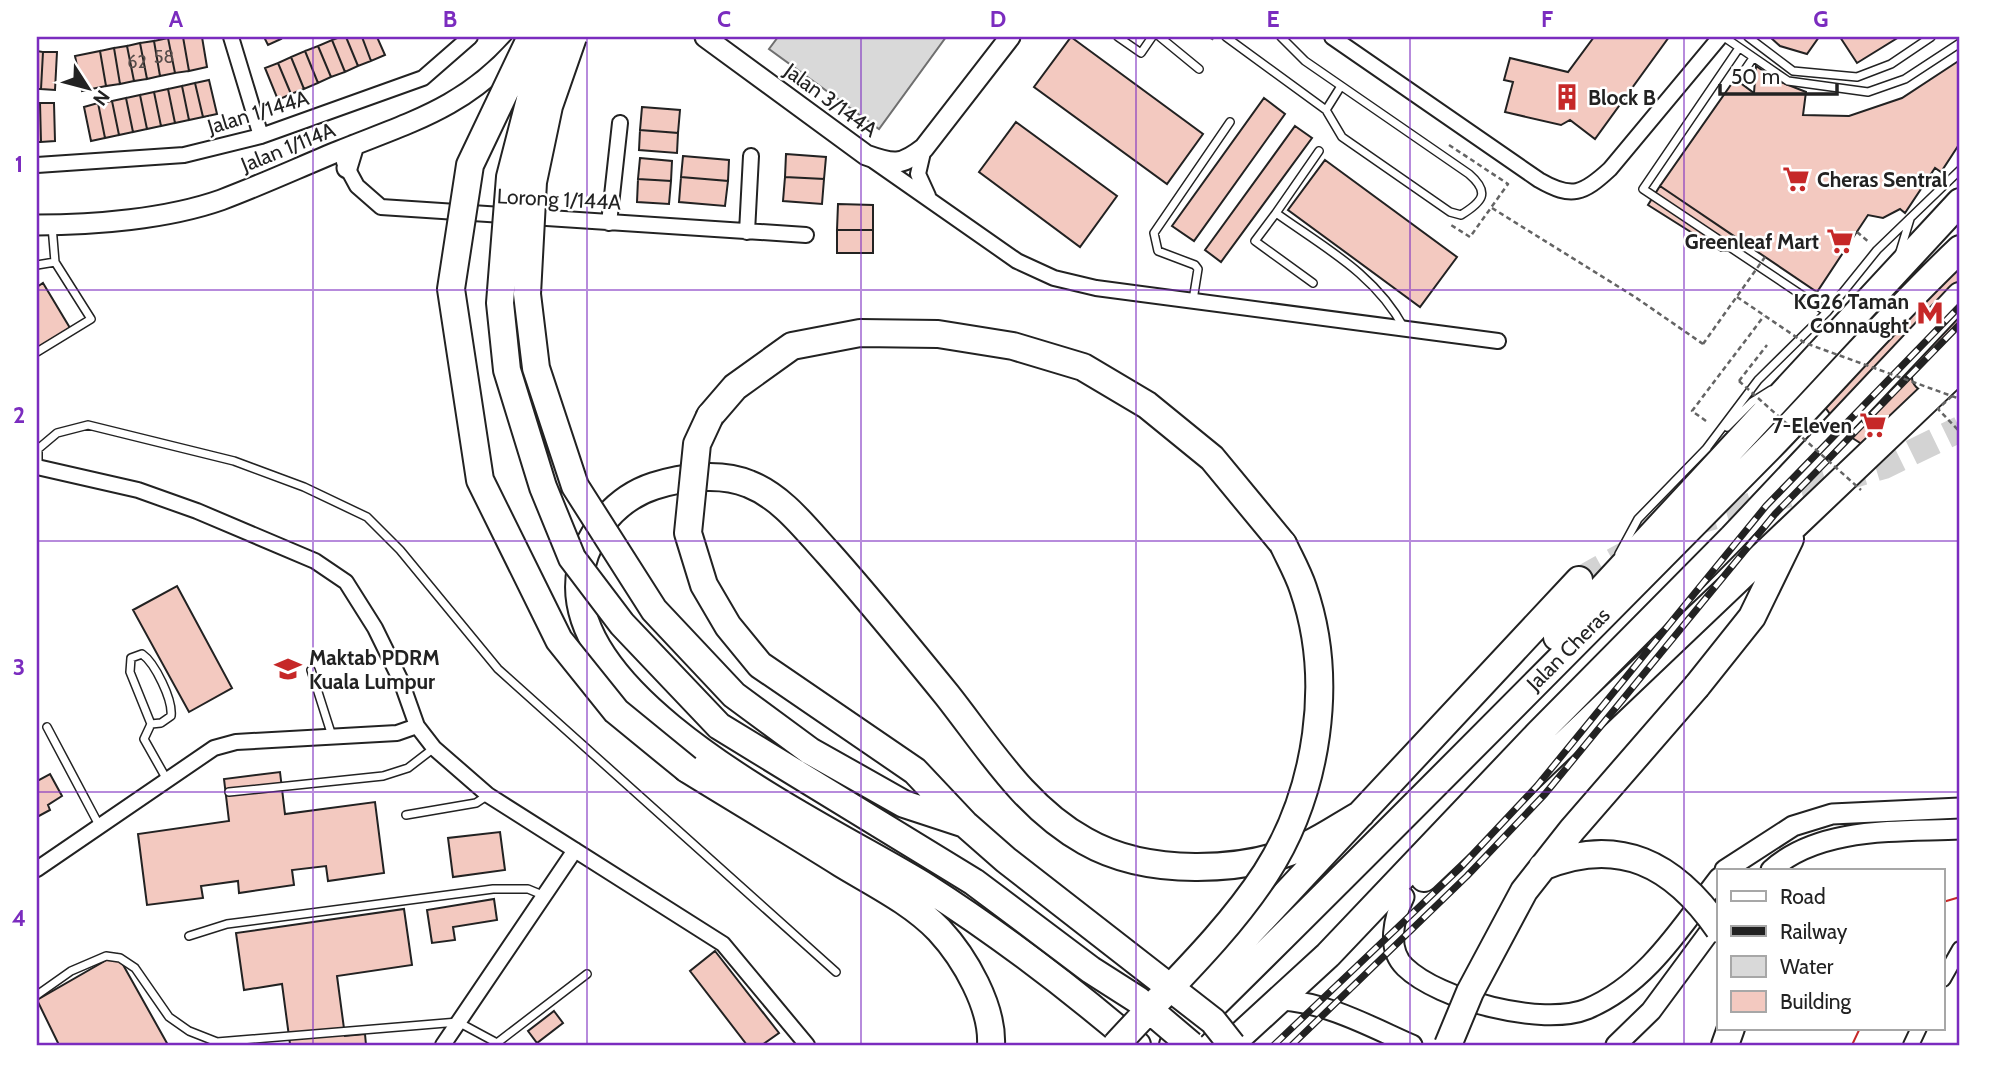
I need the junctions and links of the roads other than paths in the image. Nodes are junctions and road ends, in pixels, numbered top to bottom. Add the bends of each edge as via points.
1 (231, 37) edge
2 (470, 37) edge
3 (529, 37) edge
4 (558, 37) edge
5 (573, 37) edge
6 (705, 37) edge
7 (1010, 37) edge
8 (1118, 37) edge
9 (1152, 37) edge
10 (1160, 37) edge
11 (1226, 37) edge
12 (1281, 37) edge
13 (1332, 37) edge
14 (1748, 37) edge
15 (1931, 37) edge
16 (1720, 39) edge
17 (1960, 43) edge
18 (1740, 48) junction
19 (1753, 58) junction
20 (1199, 69) dead end
21 (1742, 74) dead end
22 (1341, 86) junction
23 (1326, 110) junction
24 (1230, 122) dead end
25 (620, 123) dead end
26 (261, 136) junction
27 (924, 148) junction
28 (1319, 151) dead end
29 (346, 155) junction
30 (866, 155) junction
31 (751, 156) dead end
32 (37, 165) edge
33 (1960, 170) edge
34 (931, 199) junction
35 (1960, 202) edge
36 (1276, 213) junction
37 (1910, 218) junction
38 (609, 223) junction
39 (44, 225) edge
40 (747, 233) junction
41 (806, 235) dead end
42 (1960, 249) edge
43 (55, 262) junction
44 (37, 265) edge
45 (1893, 272) junction
46 (1313, 283) dead end
47 (1960, 296) edge
48 (1193, 301) junction
49 (1827, 312) junction
50 (1405, 329) junction
51 (1498, 341) dead end
52 (1960, 344) edge
53 (37, 352) edge
54 (1809, 365) junction
55 (1960, 369) edge
56 (1894, 429) junction
57 (1706, 449) junction
58 (38, 467) edge
59 (1799, 521) junction
60 (1579, 580) tunnel mouth
61 (1608, 580) junction
62 (311, 670) dead end
63 (1511, 706) junction
64 (151, 724) junction
65 (417, 726) junction
66 (47, 727) dead end
67 (332, 737) junction
68 (434, 748) junction
69 (166, 778) junction
70 (229, 792) dead end
71 (488, 795) junction
72 (1960, 808) edge
73 (1361, 814) junction
74 (406, 815) dead end
75 (965, 824) junction
76 (99, 825) junction
77 (1960, 829) edge
78 (575, 850) junction
79 (37, 869) edge
80 (1727, 869) edge
81 (1772, 869) edge
82 (1717, 881) edge
83 (545, 896) junction
84 (1404, 897) junction
85 (1717, 922) edge
86 (1717, 926) edge
87 (189, 936) dead end
88 (1960, 949) edge
89 (1328, 955) junction
90 (835, 972) dead end
91 (587, 974) dead end
92 (1944, 977) edge
93 (37, 995) edge
94 (1282, 1000) junction
95 (458, 1022) junction
96 (443, 1045) edge
97 (807, 1045) edge
98 (991, 1045) edge
99 (1116, 1045) edge
100 (1137, 1045) edge
101 (1156, 1045) edge
102 (1173, 1045) edge
103 (1191, 1045) edge
104 (1231, 1045) edge
105 (1412, 1045) edge
106 (1435, 1045) edge
107 (1448, 1045) edge
108 (1616, 1045) edge

1 - 26 street
2 - 26 street, Jalan 1/144A via 424,78
3 - 29 street, Jalan 1/114A via 454,103
3 - 98 highway, bridge via 470,165 452,289 480,480 490,503 559,640 616,711 687,769 905,902 939,930 979,993
4 - 103 highway, bridge via 536,76 510,177 500,303 511,382 572,558 622,624 719,726 974,882 1138,1000
5 - 75 highway, bridge via 549,106 533,182 527,294 536,368 575,486 654,610 734,695 810,751 904,804
6 - 30 street, Jalan 3/144A
7 - 27 street, Jalan 3/144A
8 - 9 lane via 1141,52
10 - 20 lane
11 - 23 lane
12 - 22 lane
13 - 16 street via 1539,180 1559,191 1575,193 1610,169
14 - 15 lane via 1793,71 1857,77 1891,64
16 - 18 lane
17 - 19 lane via 1905,79 1868,92 1788,81
18 - 19 lane
18 - 49 lane via 1643,189
19 - 21 lane
22 - 23 lane
22 - 23 lane via 1469,174 1479,183 1479,204 1461,215 1450,212 1342,137
24 - 48 lane via 1154,233 1158,251 1198,269
25 - 38 street
26 - 32 street, Jalan 1/144A via 184,155
27 - 30 street, Jalan 3/144A via 907,161 889,163
27 - 34 street via 918,174
28 - 36 lane
29 - 38 street, Lorong 1/144A via 358,186 381,207
29 - 39 street, Jalan 1/114A via 219,201 139,218
30 - 34 street
31 - 40 street
33 - 37 lane
34 - 48 street via 1017,261 1054,278
35 - 45 highway
36 - 46 lane via 1255,241
36 - 50 lane via 1370,279
37 - 45 lane
37 - 49 lane via 1877,250
38 - 40 street, Lorong 1/144A
39 - 43 lane
40 - 41 street, Lorong 1/144A
42 - 63 highway, Jalan Cheras
43 - 44 lane
43 - 53 lane via 91,319
45 - 54 highway
47 - 89 highway, Jalan Cheras
48 - 50 street
49 - 57 lane via 1758,380
50 - 51 street
52 - 56 highway via 1926,377
54 - 57 lane via 1752,402
54 - 61 highway
55 - 56 highway
56 - 59 highway
57 - 61 lane via 1639,519
58 - 65 street via 138,490 197,511 314,561 345,582 375,628
58 - 90 lane via 38,449 57,433 88,425 234,461 367,517 498,669
59 - 84 highway
59 - 107 highway, bridge via 1752,617 1524,891 1470,992
60 - 73 highway
61 - 63 highway via 1537,660
62 - 67 lane
63 - 102 highway, Jalan Cheras via 1446,777
64 - 64 lane via 128,663 142,654 150,661 172,711 162,723
64 - 69 lane via 144,739
65 - 67 street via 397,733
65 - 68 street
66 - 76 lane
67 - 69 street via 225,745
68 - 70 lane via 408,768 383,776
68 - 71 street
69 - 76 street
71 - 74 lane via 476,803
71 - 78 street
72 - 80 street via 1832,814 1793,826
73 - 100 highway, bridge via 1308,845 1269,858 1168,867 1125,858 1085,841 1046,813 979,740 942,689 793,514 748,484 726,478 667,482 623,500 604,519 582,567 579,592 599,655 632,694 698,749 764,794 860,848 1013,945
73 - 101 highway via 1226,958
75 - 99 highway, bridge via 915,771 760,665 728,626 704,585 688,533 697,444 710,416 736,387 792,346 860,333 939,334 1013,346 1083,367 1147,405 1212,458 1283,544 1303,589 1320,696 1297,817 1265,874 1222,929
75 - 104 highway, bridge via 1213,1021
76 - 79 street
77 - 81 street via 1860,834 1816,846
78 - 83 street
78 - 97 street via 723,944
82 - 84 street via 1649,968 1586,1010 1541,1016 1497,1010 1404,967 1393,943 1396,912
83 - 87 lane via 528,889 493,889 227,924
83 - 95 street
84 - 89 highway via 1372,928
85 - 108 street via 1651,1011
86 - 106 highway, bridge via 1688,888 1647,861 1628,855 1567,857 1539,869 1510,891 1496,910
88 - 92 street
89 - 94 highway, Jalan Cheras
91 - 95 lane via 497,1043
93 - 95 lane via 71,971 106,956 120,958 135,968 169,1017 188,1031 217,1042
94 - 104 highway, Jalan Cheras
94 - 105 street via 1337,1013
95 - 96 street

